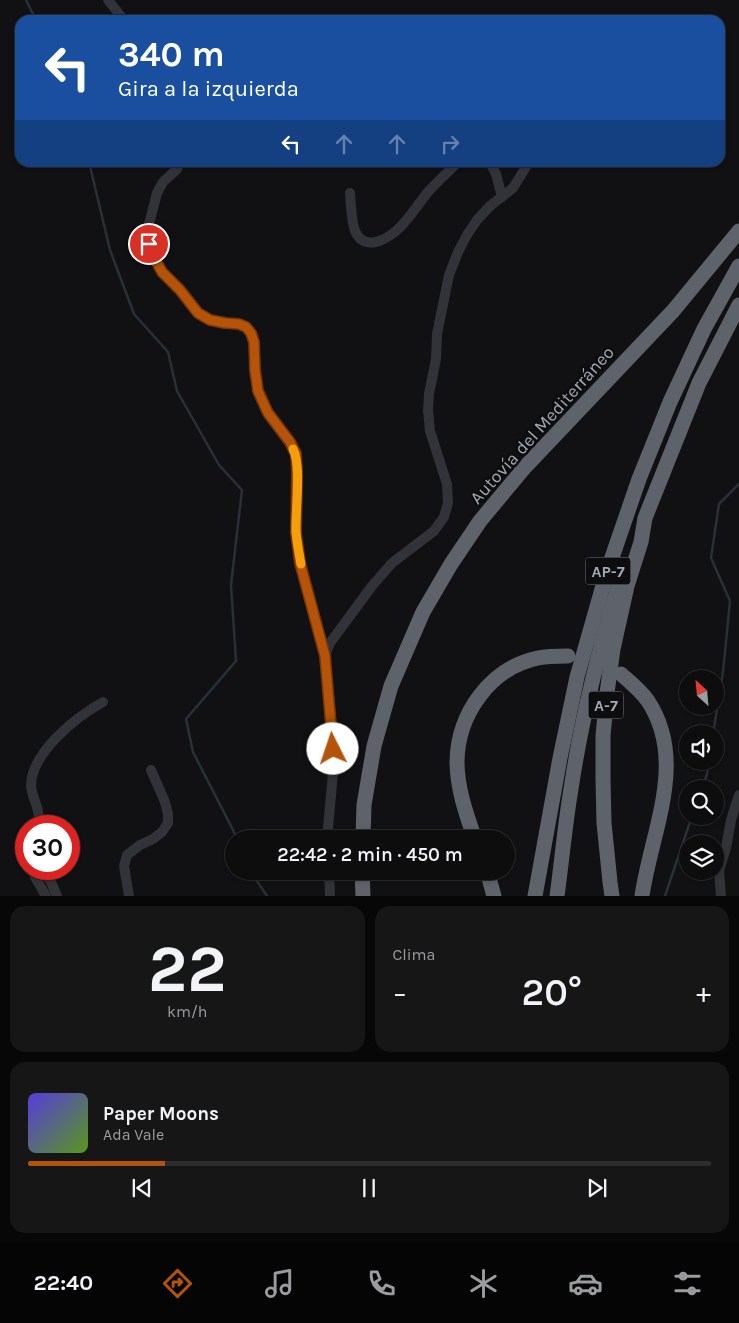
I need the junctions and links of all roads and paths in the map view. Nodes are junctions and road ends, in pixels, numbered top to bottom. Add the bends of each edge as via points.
1 (108, 0) edge
2 (120, 15) edge
3 (178, 167) edge
4 (453, 167) edge
5 (492, 167) edge
6 (526, 167) edge
7 (350, 193) dead end
8 (502, 197) junction
9 (739, 231) edge
10 (739, 266) edge
11 (739, 305) edge
12 (645, 518) junction
13 (325, 656) junction
14 (568, 656) dead end
15 (621, 674) dead end
16 (103, 702) dead end
17 (151, 770) dead end
18 (739, 795) edge
19 (39, 815) edge
20 (328, 830) edge
21 (363, 830) edge
22 (472, 830) edge
23 (41, 880) edge
24 (48, 880) edge
25 (329, 880) edge
26 (362, 880) edge
27 (489, 880) edge
28 (46, 896) edge
29 (57, 896) edge
30 (129, 896) edge
31 (330, 896) edge
32 (363, 896) edge
33 (494, 896) edge
34 (535, 896) edge
35 (557, 896) edge
36 (612, 896) edge
37 (642, 896) edge
38 (721, 896) edge

1 - 2 street
3 - 13 street via 163,182 157,194 148,228 149,244 162,272 198,313 210,320 239,324 251,333 258,391 268,413 296,454 296,533 300,563
4 - 7 street via 397,230 382,240 370,243 356,232
5 - 8 street
6 - 8 street via 513,188
8 - 13 street via 477,220 458,252 449,275 437,334 428,410 430,431 447,484 448,502 444,517 434,531 392,563 372,586 330,642
9 - 21 highway, Autovía del Mediterráneo via 673,311 525,467 480,521 451,564 423,612 390,686 374,746
10 - 34 highway, AP-7 via 704,329 670,402 606,575 560,758
11 - 12 highway, A-7 via 699,383
12 - 35 highway, AP-7 via 632,540 589,694 571,788
12 - 36 highway, A-7 via 627,586 606,693 602,779
13 - 20 street via 334,762
14 - 22 highway via 536,658 518,665 501,674 473,704 459,740 457,762 459,785
15 - 37 highway via 648,700 660,725 666,751 664,798
16 - 19 street via 65,729 38,763 31,787
17 - 30 street via 165,802 168,823 162,832 127,855 124,866
18 - 38 street via 719,870
23 - 28 street
24 - 29 street
25 - 31 street
26 - 32 highway
27 - 33 highway

